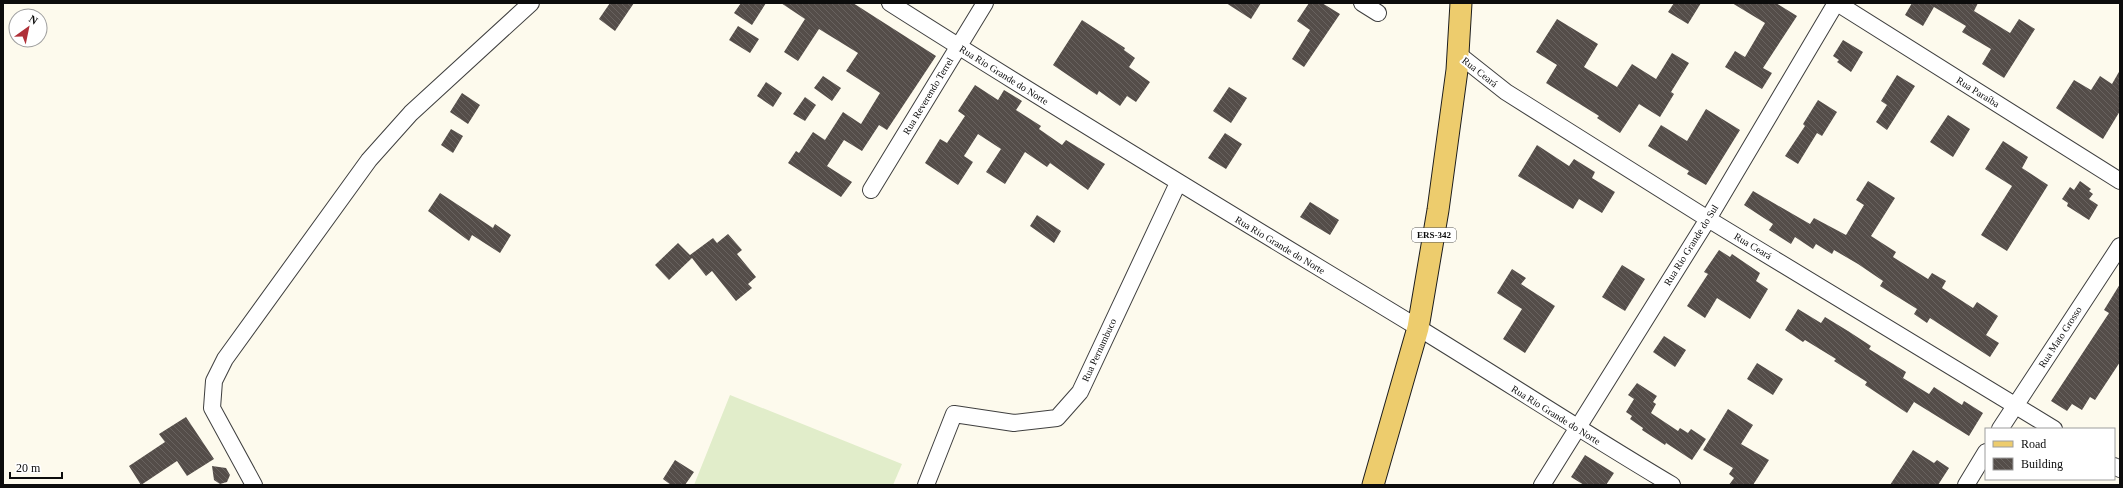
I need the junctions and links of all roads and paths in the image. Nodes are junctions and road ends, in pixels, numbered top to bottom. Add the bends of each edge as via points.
1 (531, 3) edge
2 (890, 3) edge
3 (985, 3) edge
4 (1362, 3) edge
5 (1461, 3) edge
6 (1837, 3) edge
7 (1378, 13) dead end
8 (958, 46) junction
9 (1458, 54) junction
10 (2120, 181) edge
11 (1178, 184) junction
12 (871, 190) dead end
13 (1708, 219) junction
14 (2120, 246) edge
15 (1418, 328) junction
16 (2015, 405) junction
17 (1578, 428) junction
18 (2001, 428) edge
19 (2052, 428) edge
20 (1985, 454) edge
21 (1379, 462) junction
22 (254, 485) edge
23 (926, 485) edge
24 (1365, 485) edge
25 (1373, 485) edge
26 (1542, 485) edge
27 (1672, 485) edge
28 (1966, 485) edge

1 - 22 street via 411,113 369,160 225,359 214,381 212,408
2 - 8 street, Rua Rio Grande do Norte
3 - 8 street, Rua Reverendo Terrel
4 - 7 street
5 - 9 main road, ERS-342
6 - 10 street, Rua Paraíba
6 - 13 street, Rua Rio Grande do Sul
8 - 11 street, Rua Rio Grande do Norte
8 - 12 street, Rua Reverendo Terrel
9 - 13 street, Rua Ceará via 1506,92
9 - 15 main road, ERS-342 via 1438,210
11 - 15 street, Rua Rio Grande do Norte
11 - 23 street, Rua Pernambuco via 1080,392 1057,418 1014,423 954,414
13 - 16 street, Rua Ceará
13 - 17 street, Rua Rio Grande do Sul
14 - 16 street, Rua Mato Grosso
15 - 17 street, Rua Rio Grande do Norte
15 - 21 main road, ERS-342
16 - 18 street, Rua Mato Grosso
16 - 19 street, Rua Ceará
17 - 26 street, Rua Rio Grande do Sul
17 - 27 street, Rua Rio Grande do Norte
20 - 28 street
21 - 24 main road, ERS-342
21 - 25 main road, ERS-342

